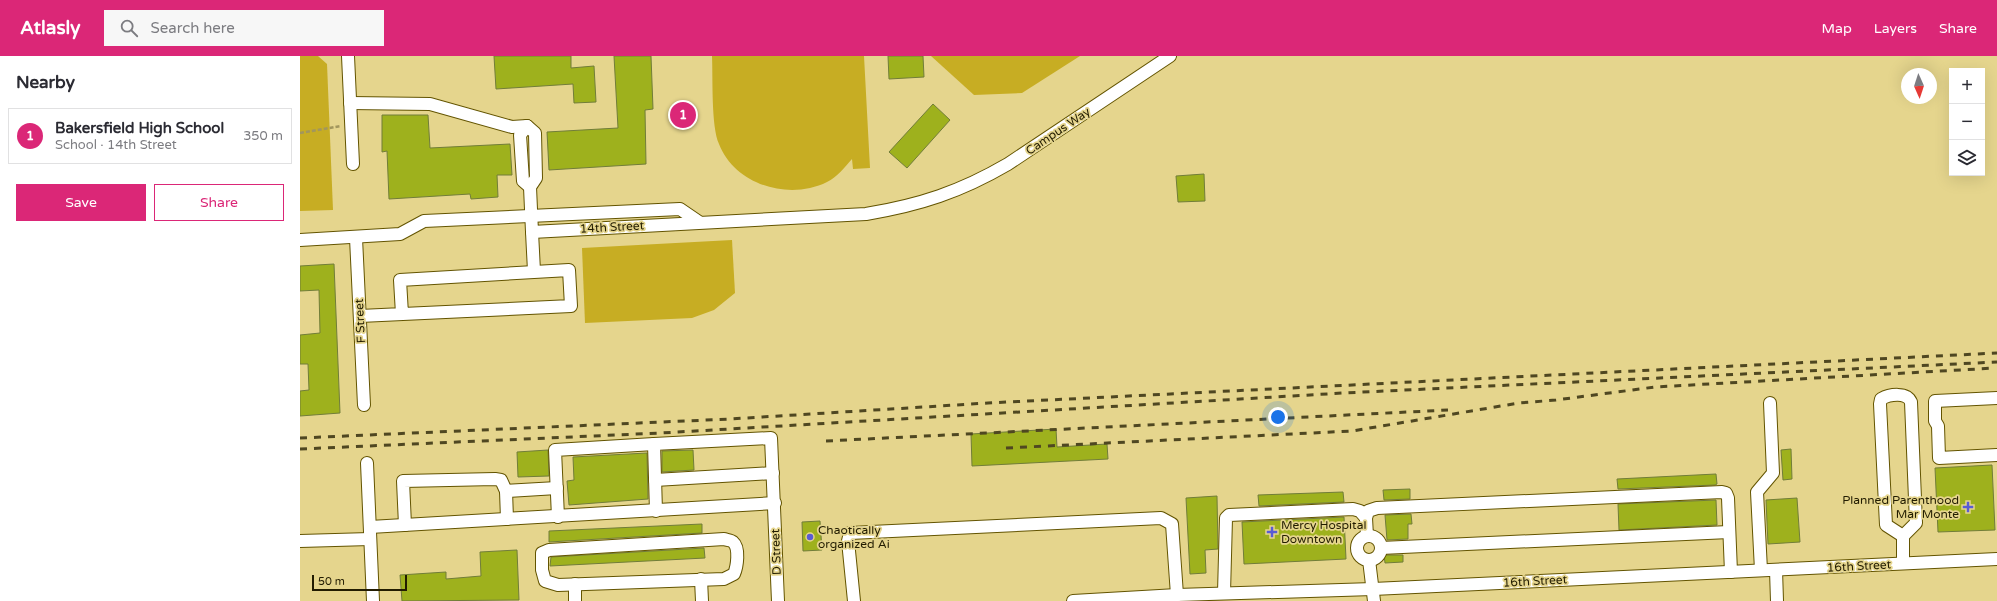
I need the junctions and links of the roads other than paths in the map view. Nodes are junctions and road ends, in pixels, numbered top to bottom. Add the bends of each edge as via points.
1 (348, 56) edge
2 (1170, 56) edge
3 (350, 103) junction
4 (353, 164) dead end
5 (941, 197) joint
6 (531, 215) junction
7 (699, 222) junction
8 (532, 232) junction
9 (356, 238) junction
10 (300, 240) edge
11 (534, 271) junction
12 (402, 314) junction
13 (360, 316) junction
14 (1997, 398) edge
15 (1770, 403) dead end
16 (364, 405) dead end
17 (654, 444) junction
18 (1997, 455) edge
19 (367, 463) dead end
20 (774, 473) junction
21 (655, 480) junction
22 (557, 488) junction
23 (506, 491) junction
24 (775, 503) junction
25 (656, 511) junction
26 (558, 517) junction
27 (1366, 518) junction
28 (507, 519) junction
29 (405, 525) junction
30 (1729, 532) junction
31 (370, 533) junction
32 (1367, 536) junction
33 (1903, 536) junction
34 (300, 541) edge
35 (1381, 548) junction
36 (1997, 559) edge
37 (1369, 560) junction
38 (1904, 564) junction
39 (1761, 570) junction
40 (1776, 570) junction
41 (1731, 572) junction
42 (701, 579) junction
43 (575, 584) junction
44 (1224, 593) junction
45 (1177, 595) junction
46 (1374, 595) edge
47 (374, 601) edge
48 (575, 601) edge
49 (702, 601) edge
50 (778, 601) edge
51 (854, 601) edge
52 (1073, 601) edge
53 (1777, 601) edge

1 - 3 street
2 - 5 street, Campus Way via 1008,164
3 - 4 street
3 - 6 street via 430,104 512,127 527,126 520,135 523,181 530,187
5 - 7 street, 14th Street via 866,214
6 - 7 street via 680,208
6 - 8 street
6 - 9 street via 424,221 400,234
7 - 8 street, 14th Street
8 - 11 street
9 - 10 street
9 - 13 street, F Street
11 - 12 street via 400,280
11 - 12 street via 569,270 571,306
12 - 13 street
13 - 16 street, F Street
14 - 18 street via 1935,401 1939,458
15 - 39 street via 1773,473 1757,492
17 - 20 street, D Street via 772,438
17 - 21 street
17 - 22 street via 555,450
19 - 31 street
20 - 21 street
20 - 24 street, D Street
21 - 25 street
22 - 23 street
22 - 26 street
23 - 28 street
23 - 29 street via 501,480 495,479 403,481
24 - 25 street
24 - 50 street, D Street
25 - 26 street
26 - 28 street
27 - 30 street via 1368,511 1377,508 1722,492 1726,493
27 - 32 street
27 - 44 street via 1360,511 1353,509 1229,515 1226,518
28 - 29 street
29 - 31 street
30 - 35 street
30 - 41 street
31 - 34 street
31 - 47 street
32 - 35 street via 1376,538
32 - 37 street via 1359,540 1356,548 1360,556
33 - 33 street via 1916,523 1911,402 1905,395 1886,396 1881,399 1880,404 1886,525
33 - 38 street
35 - 37 street via 1378,555
36 - 38 street, 16th Street
37 - 46 street
38 - 40 street, 16th Street
39 - 40 street, 16th Street
39 - 41 street, 16th Street
40 - 53 street
41 - 46 street, 16th Street
42 - 43 street
42 - 43 street via 724,578 734,574 737,567 736,546 732,542 724,539 549,550 542,553 545,581 558,585
42 - 49 street
43 - 48 street
44 - 45 street, 16th Street
44 - 46 street, 16th Street
45 - 51 street via 1172,524 1161,518 850,533 848,541
45 - 52 street, 16th Street

